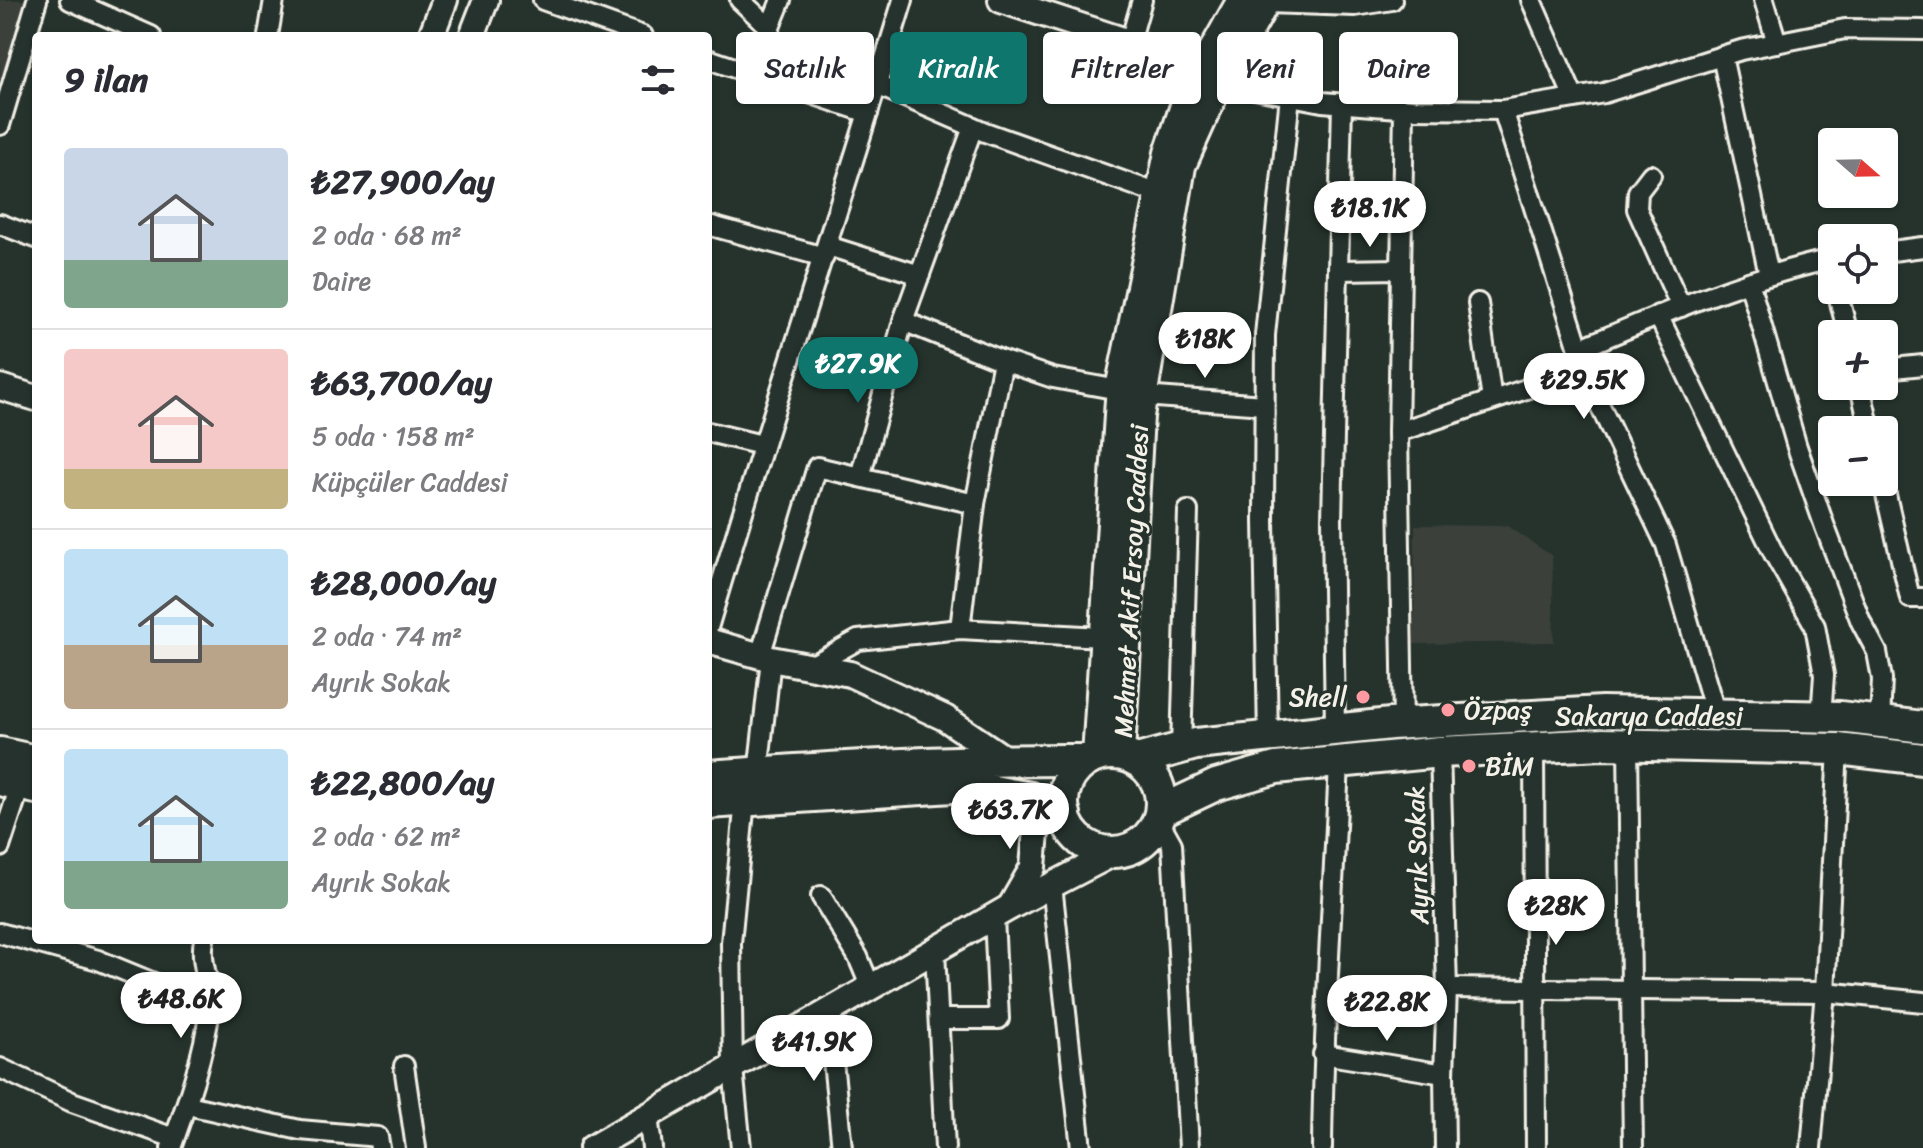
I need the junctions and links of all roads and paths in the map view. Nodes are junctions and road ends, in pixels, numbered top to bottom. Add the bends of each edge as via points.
1 (37, 0) edge
2 (70, 0) edge
3 (274, 0) edge
4 (445, 0) edge
5 (486, 0) edge
6 (543, 0) edge
7 (740, 0) edge
8 (781, 0) edge
9 (903, 0) edge
10 (1142, 0) edge
11 (1392, 0) edge
12 (1531, 0) edge
13 (1764, 0) edge
14 (1009, 1) edge
15 (1258, 1) edge
16 (770, 28) junction
17 (1923, 30) edge
18 (142, 32) edge
19 (269, 32) edge
20 (433, 32) edge
21 (474, 32) edge
22 (632, 32) edge
23 (768, 32) edge
24 (1100, 32) edge
25 (1133, 32) edge
26 (1777, 43) junction
27 (1722, 56) junction
28 (712, 60) edge
29 (736, 69) edge
30 (1201, 72) edge
31 (1211, 76) junction
32 (1217, 78) edge
33 (877, 85) junction
34 (1574, 98) junction
35 (841, 104) edge
36 (1289, 104) edge
37 (1342, 104) joint
38 (1404, 109) junction
39 (1503, 110) junction
40 (868, 113) junction
41 (0, 125) edge
42 (973, 127) junction
43 (1651, 175) dead end
44 (1159, 194) junction
45 (0, 224) edge
46 (712, 226) edge
47 (32, 236) edge
48 (1923, 247) edge
49 (1898, 250) edge
50 (826, 251) junction
51 (1818, 265) edge
52 (1401, 269) junction
53 (1340, 270) junction
54 (920, 275) junction
55 (1769, 275) junction
56 (1749, 282) junction
57 (1478, 303) dead end
58 (1681, 307) junction
59 (1658, 315) junction
60 (903, 321) junction
61 (1579, 349) junction
62 (1003, 361) junction
63 (1923, 365) edge
64 (1898, 368) edge
65 (1583, 370) junction
66 (0, 387) edge
67 (1131, 393) junction
68 (32, 397) edge
69 (1492, 400) junction
70 (1264, 405) junction
71 (1398, 432) junction
72 (712, 433) edge
73 (762, 445) junction
74 (860, 477) junction
75 (1886, 496) edge
76 (975, 504) junction
77 (1188, 511) dead end
78 (1923, 598) edge
79 (712, 614) edge
80 (960, 629) junction
81 (1102, 637) junction
82 (712, 642) edge
83 (766, 658) junction
84 (811, 666) junction
85 (1716, 715) junction
86 (1821, 717) junction
87 (1880, 722) junction
88 (1403, 724) junction
89 (1923, 727) edge
90 (1335, 730) junction
91 (1268, 738) junction
92 (1628, 744) junction
93 (1534, 747) junction
94 (1181, 748) junction
95 (1838, 749) junction
96 (1440, 752) junction
97 (0, 753) edge
98 (1004, 758) junction
99 (1110, 758) junction
100 (1923, 759) edge
101 (1339, 761) junction
102 (758, 773) junction
103 (712, 776) edge
104 (23, 779) edge
105 (1008, 794) junction
106 (745, 800) junction
107 (712, 803) edge
108 (1065, 814) junction
109 (1160, 815) junction
110 (0, 847) edge
111 (1118, 851) junction
112 (1052, 885) junction
113 (821, 896) dead end
114 (1002, 912) junction
115 (0, 933) edge
116 (32, 942) edge
117 (40, 944) edge
118 (203, 944) edge
119 (935, 951) junction
120 (871, 988) junction
121 (1447, 988) junction
122 (1536, 988) junction
123 (1632, 989) junction
124 (1825, 992) junction
125 (1923, 1002) edge
126 (210, 1006) junction
127 (828, 1013) junction
128 (939, 1019) junction
129 (1323, 1054) junction
130 (404, 1066) dead end
131 (0, 1068) edge
132 (733, 1068) junction
133 (1444, 1074) junction
134 (188, 1105) junction
135 (648, 1116) junction
136 (172, 1143) edge
137 (380, 1148) edge
138 (416, 1148) edge
139 (592, 1148) edge
140 (652, 1148) edge
141 (741, 1148) edge
142 (842, 1148) edge
143 (945, 1148) edge
144 (1081, 1148) edge
145 (1189, 1148) edge
146 (1322, 1148) edge
147 (1445, 1148) edge
148 (1536, 1148) edge
149 (1633, 1148) edge
150 (1811, 1148) edge

1 - 41 street
2 - 18 street
3 - 19 street
4 - 20 street
5 - 21 street
6 - 22 street
7 - 16 street
8 - 16 street
9 - 33 street
10 - 25 street
11 - 15 street via 1355,6
12 - 34 street
13 - 26 street
14 - 24 street
15 - 31 main road, Mehmet Akif Ersoy Caddesi
16 - 23 street
17 - 26 street via 1845,29
26 - 27 street
27 - 34 street
27 - 55 street
28 - 29 street
30 - 31 street
31 - 32 street
31 - 44 main road, Mehmet Akif Ersoy Caddesi via 1188,94
31 - 67 main road, Mehmet Akif Ersoy Caddesi via 1182,166
33 - 40 street
33 - 42 street
34 - 39 street
35 - 40 street
36 - 70 street via 1265,335
37 - 38 street
37 - 53 street
38 - 39 street
38 - 52 street
39 - 61 street
40 - 50 street
42 - 44 street
42 - 54 street
43 - 58 street via 1638,192 1637,209
44 - 67 main road, Mehmet Akif Ersoy Caddesi
45 - 47 street
46 - 50 street
48 - 49 street
50 - 54 street
50 - 73 street
51 - 55 street
52 - 53 street
52 - 71 street
53 - 90 street via 1332,519
54 - 60 street
55 - 56 street
56 - 58 street
56 - 87 street via 1815,501 1877,652
57 - 69 street
58 - 59 street
59 - 61 street
59 - 86 street via 1774,554 1815,626 1824,675
60 - 62 street
60 - 74 street
61 - 65 street
62 - 67 street via 1053,378
62 - 76 street
63 - 64 street
65 - 69 street
65 - 85 street via 1666,545
66 - 68 street
67 - 70 street
67 - 81 main road, Mehmet Akif Ersoy Caddesi
67 - 99 main road, Mehmet Akif Ersoy Caddesi
69 - 71 street
70 - 91 street
71 - 88 street
72 - 73 street
73 - 79 street
74 - 76 street
74 - 83 street via 817,467
75 - 78 street via 1910,598
76 - 80 street
77 - 94 street
80 - 81 street
80 - 84 street via 858,640
81 - 99 main road, Mehmet Akif Ersoy Caddesi
82 - 83 street
83 - 84 street
83 - 102 street
84 - 98 street via 850,674 945,718
85 - 86 main road, Sakarya Caddesi
85 - 88 main road, Sakarya Caddesi via 1602,712
86 - 87 main road, Sakarya Caddesi
87 - 89 main road, Sakarya Caddesi
88 - 90 main road, Sakarya Caddesi
90 - 91 main road, Sakarya Caddesi
91 - 94 main road, Sakarya Caddesi
92 - 93 main road, Sakarya Caddesi
92 - 95 main road, Sakarya Caddesi
92 - 123 street
93 - 96 main road, Sakarya Caddesi
93 - 122 street
94 - 99 main road, Sakarya Caddesi
95 - 100 main road, Sakarya Caddesi
95 - 124 street
96 - 101 main road, Sakarya Caddesi
96 - 121 street, Ayrık Sokak
97 - 104 main road
98 - 99 main road, Sakarya Caddesi
98 - 102 main road, Sakarya Caddesi
99 - 108 main road via 1076,770 1068,783
99 - 109 main road via 1148,769 1161,796
101 - 109 main road, Sakarya Caddesi via 1276,768 1216,785
101 - 129 street
102 - 103 main road, Sakarya Caddesi
104 - 110 street
105 - 106 main road via 968,786
105 - 108 main road
105 - 114 street via 1036,832 1033,867
106 - 107 main road
106 - 132 street via 731,943
108 - 111 main road via 1090,846
109 - 111 main road via 1142,841
109 - 145 street via 1172,844
111 - 112 street
112 - 114 street
112 - 144 street
113 - 120 street
114 - 119 street
114 - 128 street via 999,1019
115 - 116 street
117 - 126 street via 98,960
118 - 126 street
119 - 120 street
119 - 128 street
120 - 127 street
121 - 122 street
121 - 133 street, Ayrık Sokak
122 - 123 street
122 - 148 street
123 - 124 street
123 - 149 street
124 - 125 street
124 - 150 street
126 - 134 street
127 - 132 street
127 - 142 street
128 - 143 street
129 - 133 street
129 - 146 street
130 - 138 street
131 - 136 street
132 - 135 street
132 - 141 street
133 - 147 street, Ayrık Sokak
134 - 136 street
134 - 137 street via 300,1130 378,1137
135 - 139 street
135 - 140 street

